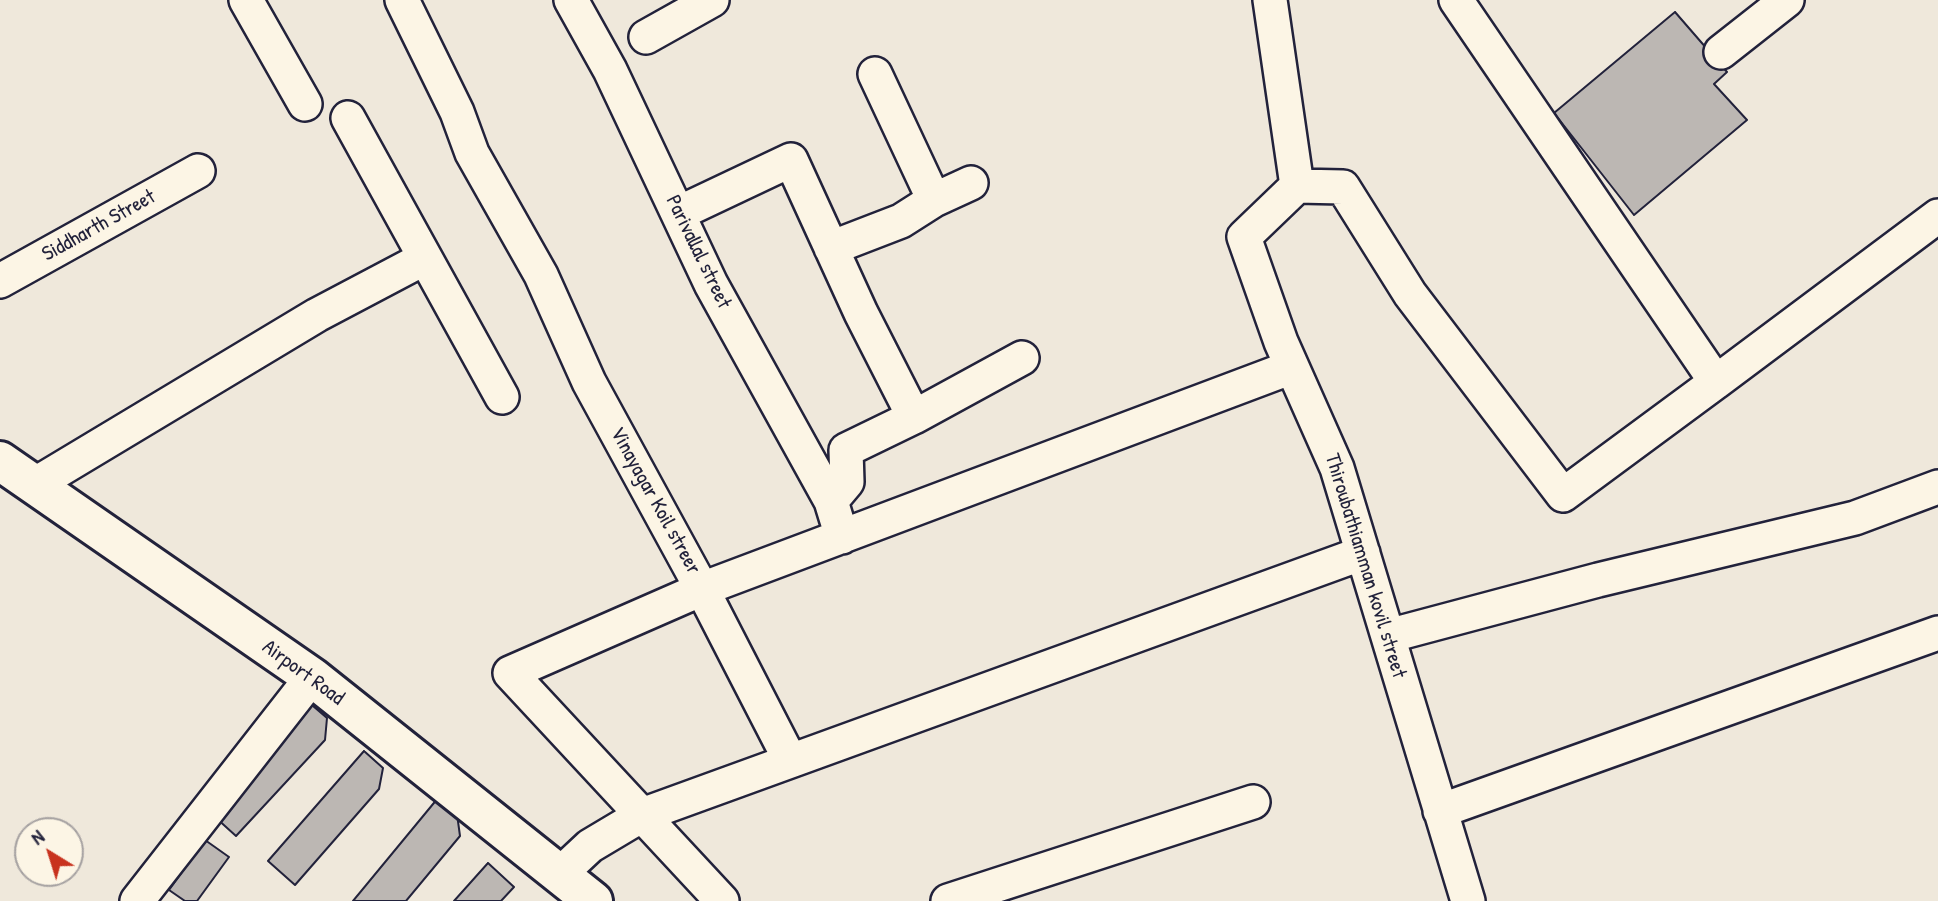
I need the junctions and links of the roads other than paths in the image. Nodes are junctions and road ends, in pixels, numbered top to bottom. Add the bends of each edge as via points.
1 (246, 0) edge
2 (402, 0) edge
3 (571, 0) edge
4 (712, 0) edge
5 (1270, 0) edge
6 (1457, 0) edge
7 (1787, 0) edge
8 (646, 37) dead end
9 (1721, 52) dead end
10 (875, 74) dead end
11 (305, 104) dead end
12 (348, 118) dead end
13 (198, 171) dead end
14 (971, 183) dead end
15 (1297, 186) junction
16 (934, 200) junction
17 (678, 213) junction
18 (1938, 216) edge
19 (831, 248) junction
20 (425, 258) junction
21 (0, 281) edge
22 (1022, 358) dead end
23 (1292, 367) junction
24 (1716, 382) junction
25 (502, 397) dead end
26 (914, 416) junction
27 (11, 476) edge
28 (1938, 487) edge
29 (831, 501) junction
30 (842, 537) junction
31 (1363, 553) junction
32 (702, 589) junction
33 (1938, 633) edge
34 (1388, 636) junction
35 (312, 677) junction
36 (790, 761) junction
37 (1253, 802) dead end
38 (1440, 811) junction
39 (642, 815) junction
40 (560, 874) junction
41 (137, 901) edge
42 (593, 901) edge
43 (722, 901) edge
44 (948, 901) edge
45 (1468, 901) edge

1 - 11 street
2 - 32 street, Vinayagar Koil streer via 472,153 541,275 589,382
3 - 17 street, Parivallal street via 610,69
4 - 8 street
5 - 15 street
6 - 24 street
7 - 9 street
10 - 16 street
12 - 20 street
13 - 21 street, Siddharth Street
14 - 16 street
15 - 23 street, Thiroubathiamman kovil street via 1244,237
15 - 24 street via 1343,187 1410,294 1563,495
16 - 19 street via 901,221
17 - 19 street via 790,160
17 - 29 street, Parivallal street via 711,284
18 - 24 street
19 - 26 street
20 - 25 street
20 - 27 street
22 - 26 street
23 - 30 street, Vinayagar Koil streer
23 - 31 street, Thiroubathiamman kovil street via 1337,468
26 - 29 street via 846,450 847,482
27 - 35 street, Airport Road
28 - 34 street via 1854,518
29 - 30 street, Parivallal street
30 - 32 street, Vinayagar Koil streer
31 - 34 street, Thiroubathiamman kovil street
31 - 36 street
32 - 36 street
32 - 39 street via 510,673
33 - 38 street
34 - 38 street, Thiroubathiamman kovil street
35 - 40 street, Airport Road
35 - 41 street
36 - 39 street
37 - 44 street
38 - 45 street, Thiroubathiamman kovil street
39 - 40 street via 590,846
39 - 43 street
40 - 42 street, Airport Road

